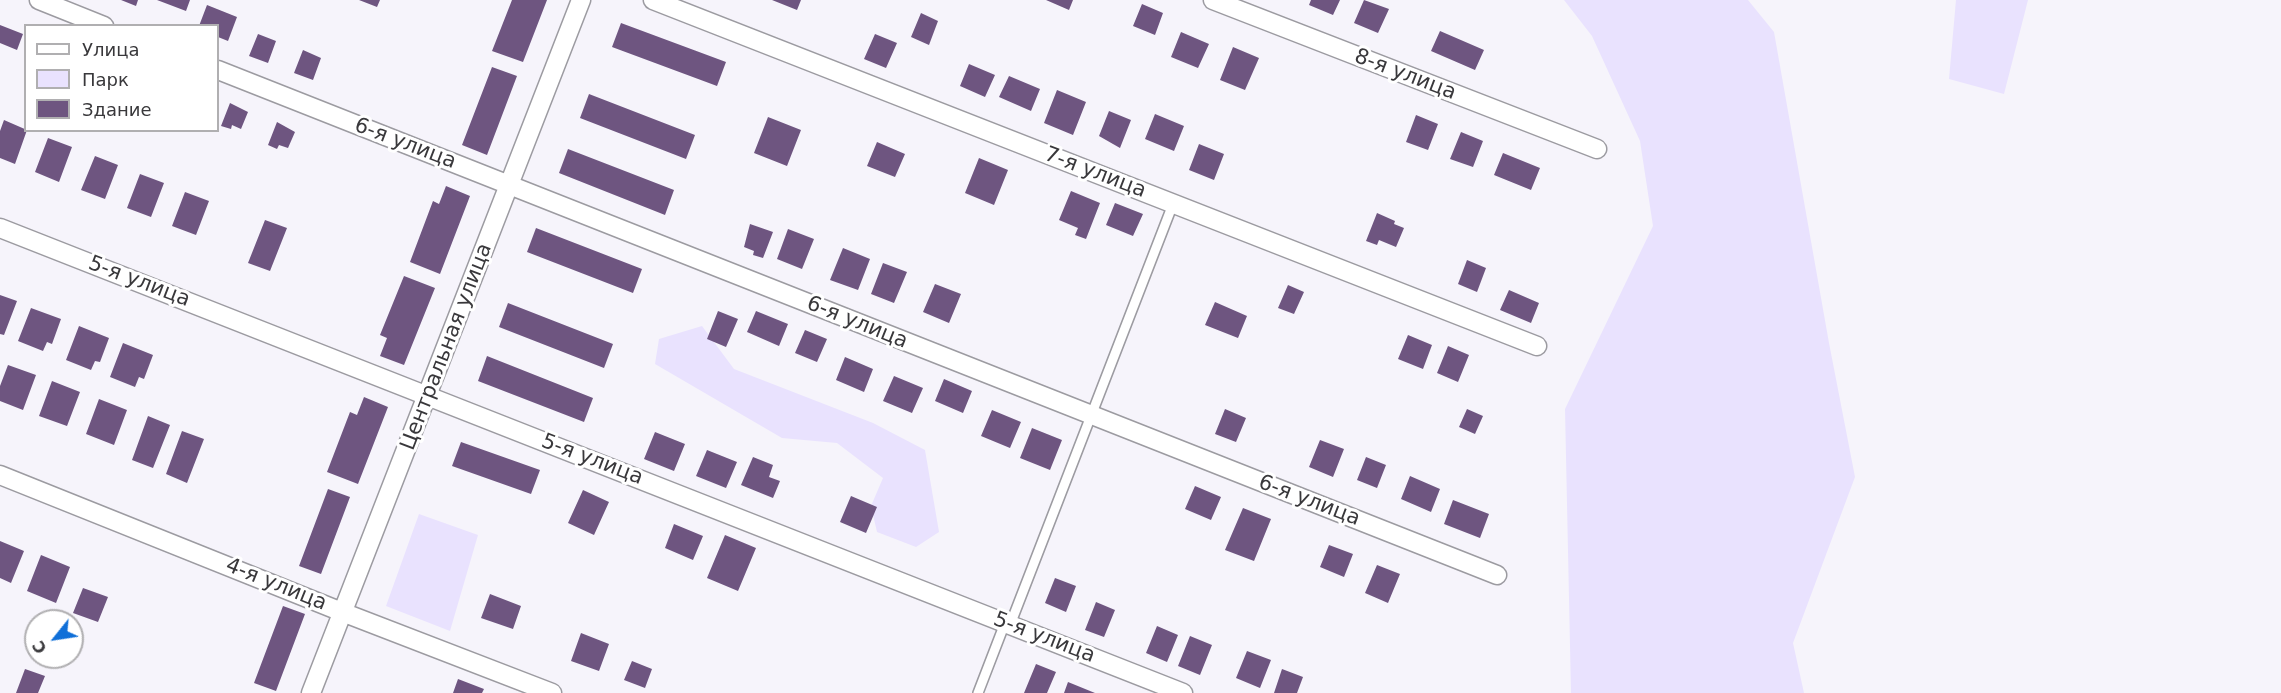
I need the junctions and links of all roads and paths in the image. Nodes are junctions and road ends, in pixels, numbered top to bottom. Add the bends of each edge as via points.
1 (39, 0) edge
2 (581, 0) edge
3 (653, 0) edge
4 (1213, 0) edge
5 (99, 24) edge
6 (219, 70) edge
7 (1597, 149) dead end
8 (509, 185) junction
9 (1173, 204) junction
10 (0, 228) edge
11 (1537, 346) dead end
12 (428, 396) junction
13 (1090, 416) junction
14 (0, 475) edge
15 (1497, 575) dead end
16 (342, 612) junction
17 (1007, 624) junction
18 (311, 693) edge
19 (552, 693) edge
20 (978, 693) edge
21 (1183, 693) edge

1 - 5 street
2 - 8 street, Центральная улица
3 - 9 street, 7-я улица
4 - 7 street, 8-я улица
6 - 8 street, 6-я улица
8 - 12 street, Центральная улица
8 - 13 street, 6-я улица
9 - 11 street, 7-я улица
9 - 13 lane
10 - 12 street, 5-я улица
12 - 16 street, Центральная улица
12 - 17 street, 5-я улица
13 - 15 street, 6-я улица
13 - 17 lane
14 - 16 street, 4-я улица
16 - 18 street, Центральная улица
16 - 19 street, 4-я улица
17 - 20 lane
17 - 21 street, 5-я улица

